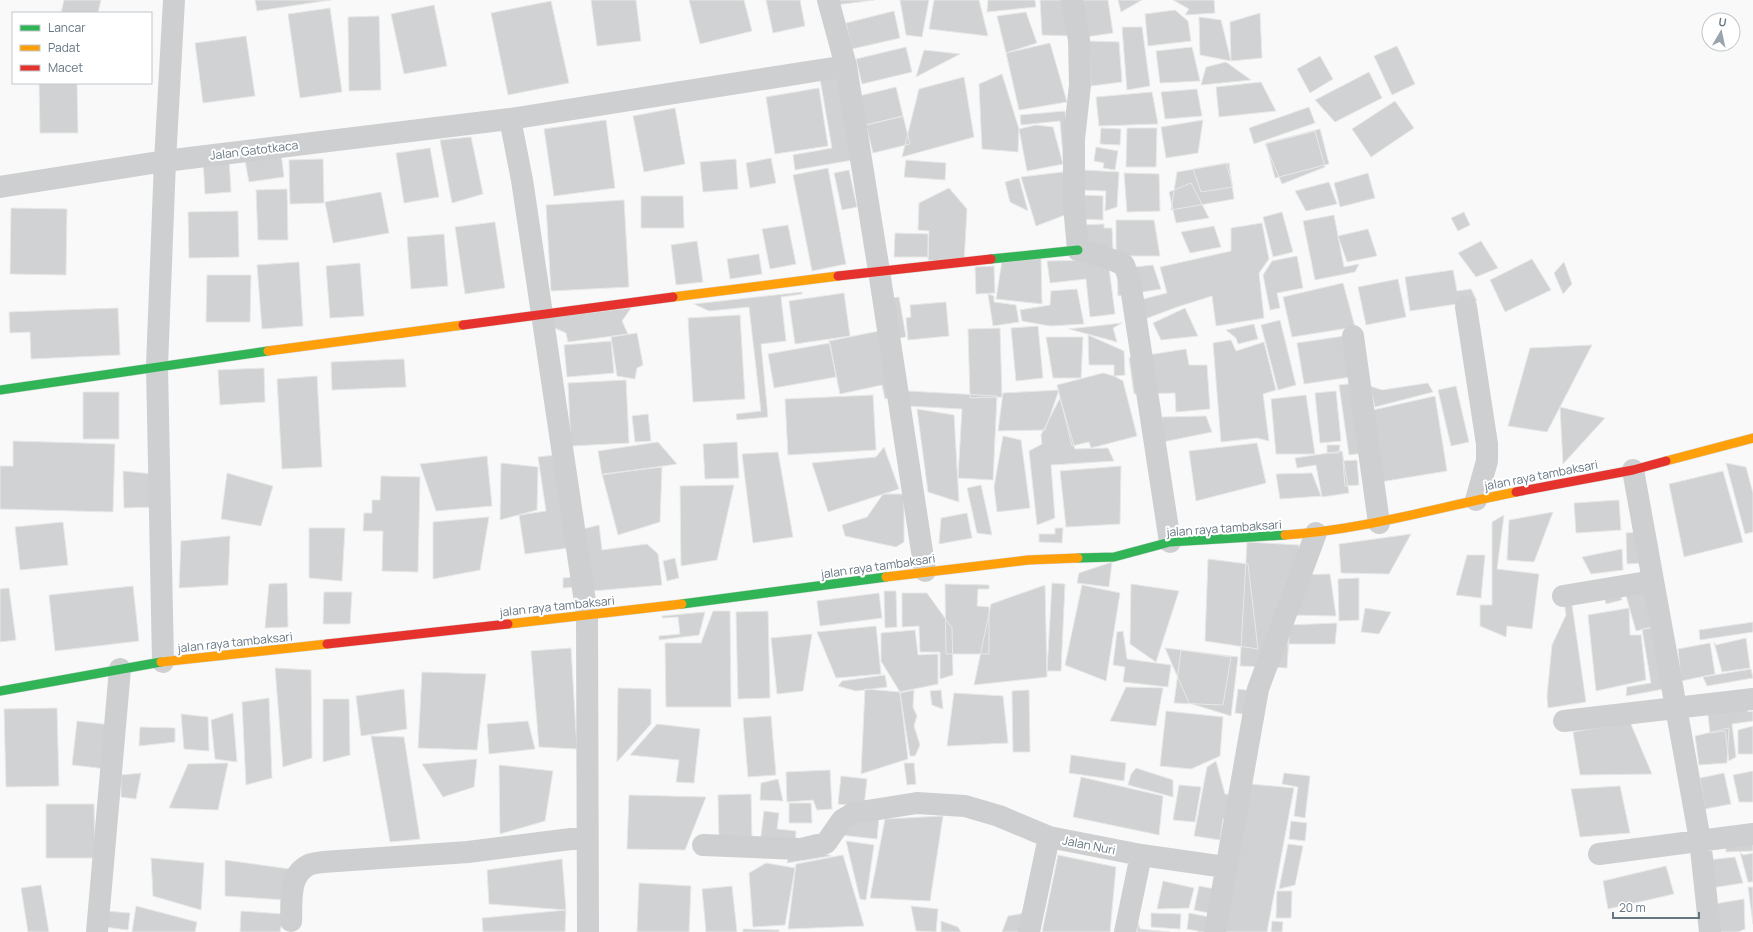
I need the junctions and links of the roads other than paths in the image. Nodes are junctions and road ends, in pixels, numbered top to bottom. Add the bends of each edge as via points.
1 (174, 0) edge
2 (828, 0) edge
3 (1072, 0) edge
4 (846, 66) junction
5 (510, 119) junction
6 (165, 161) junction
7 (0, 187) edge
8 (1078, 250) junction
9 (879, 271) junction
10 (1466, 307) dead end
11 (543, 314) junction
12 (1353, 336) dead end
13 (157, 366) junction
14 (0, 390) edge
15 (1753, 438) edge
16 (1633, 470) junction
17 (1476, 500) junction
18 (1379, 523) junction
19 (1316, 533) junction
20 (1170, 542) junction
21 (925, 571) junction
22 (1653, 581) junction
23 (1562, 596) dead end
24 (587, 615) junction
25 (163, 662) junction
26 (120, 668) junction
27 (0, 691) edge
28 (1753, 699) edge
29 (1676, 708) junction
30 (1564, 721) dead end
31 (1753, 834) edge
32 (587, 837) junction
33 (1049, 837) junction
34 (1700, 840) junction
35 (702, 845) dead end
36 (1599, 854) dead end
37 (1141, 855) junction
38 (1226, 867) junction
39 (291, 922) dead end
40 (97, 932) edge
41 (588, 932) edge
42 (1028, 932) edge
43 (1125, 932) edge
44 (1215, 932) edge
45 (1710, 932) edge

1 - 6 street
2 - 4 street
3 - 8 street via 1078,40 1080,85 1074,139 1074,205
4 - 5 street, Jalan Gatotkaca
4 - 9 street
5 - 6 street, Jalan Gatotkaca
5 - 11 street
6 - 7 street, Jalan Gatotkaca
6 - 13 street
8 - 9 street
8 - 20 street via 1103,256 1124,265 1130,281
9 - 11 street
9 - 21 street
10 - 17 street via 1487,444 1487,461
11 - 13 street
11 - 24 street
12 - 18 street
13 - 14 street
13 - 25 street
15 - 16 street, jalan raya tambaksari
16 - 17 street, jalan raya tambaksari
16 - 22 street
17 - 18 street, jalan raya tambaksari
18 - 19 street, jalan raya tambaksari
19 - 20 street, jalan raya tambaksari
19 - 38 street via 1258,689
20 - 21 street, jalan raya tambaksari via 1114,557 1028,560
21 - 24 street, jalan raya tambaksari
22 - 23 street
22 - 29 street
24 - 25 street, jalan raya tambaksari
24 - 32 street
25 - 26 street, jalan raya tambaksari
26 - 27 street, jalan raya tambaksari
26 - 40 street
28 - 29 street
29 - 30 street
29 - 34 street
31 - 34 street
32 - 39 street via 468,852 307,865 294,883
32 - 41 street
33 - 35 street via 999,816 965,806 917,803 854,813 842,820 826,843 814,847 801,849
33 - 37 street, Jalan Nuri
33 - 42 street, Jalan Nuri
34 - 36 street
34 - 45 street
37 - 38 street, Jalan Nuri
37 - 43 street
38 - 44 street

